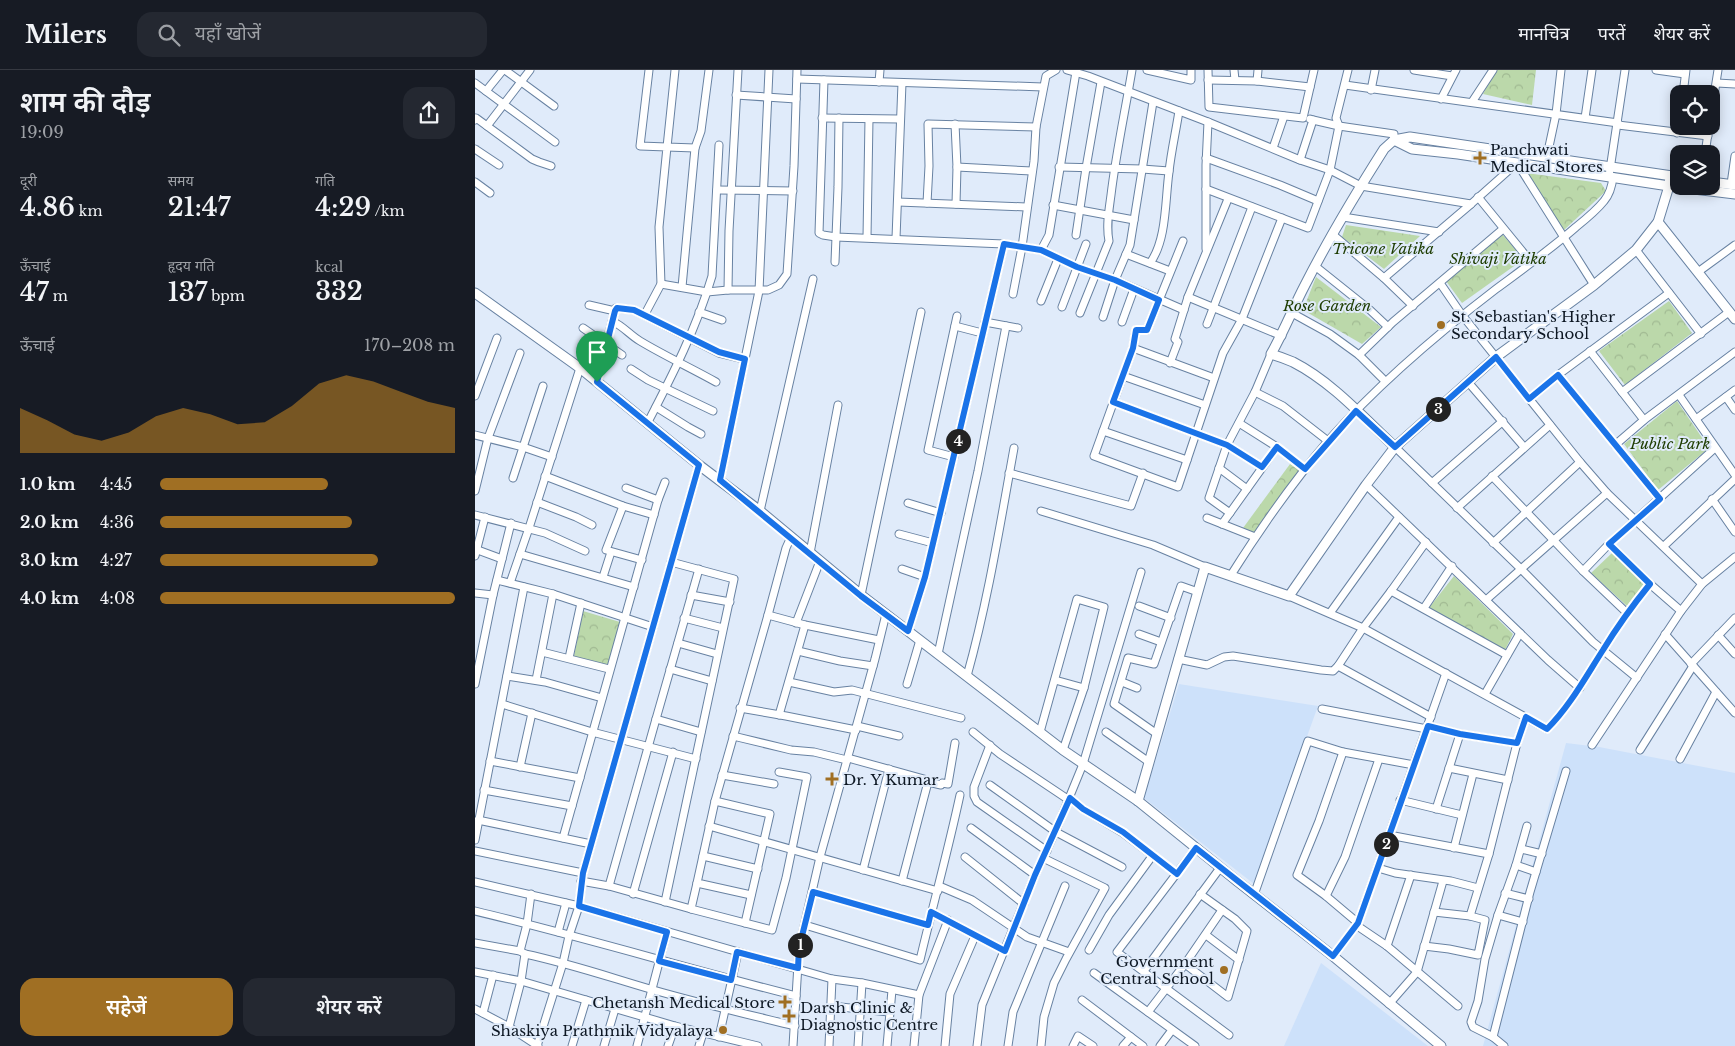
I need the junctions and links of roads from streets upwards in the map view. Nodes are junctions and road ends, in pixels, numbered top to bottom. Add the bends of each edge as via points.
1 (504, 70) edge
2 (530, 70) edge
3 (649, 70) edge
4 (675, 70) edge
5 (709, 70) edge
6 (738, 70) edge
7 (769, 70) edge
8 (797, 70) edge
9 (880, 70) edge
10 (1056, 70) edge
11 (1067, 70) edge
12 (1132, 70) edge
13 (1151, 70) edge
14 (1191, 70) edge
15 (1208, 70) edge
16 (1234, 70) edge
17 (1258, 70) edge
18 (1314, 70) edge
19 (1348, 70) edge
20 (1375, 70) edge
21 (1414, 70) edge
22 (1493, 70) edge
23 (1561, 70) edge
24 (1593, 70) edge
25 (1625, 70) edge
26 (1656, 70) edge
27 (1718, 70) edge
28 (1076, 72) junction
29 (1686, 72) edge
30 (1089, 73) edge
31 (1454, 73) edge
32 (797, 79) junction
33 (824, 80) junction
34 (1208, 80) junction
35 (1235, 80) junction
36 (1257, 81) junction
37 (521, 82) junction
38 (879, 82) junction
39 (1101, 82) junction
40 (1717, 82) junction
41 (475, 83) edge
42 (902, 83) junction
43 (1735, 84) edge
44 (1345, 85) junction
45 (1684, 85) edge
46 (1716, 85) edge
47 (1043, 87) junction
48 (1310, 87) junction
49 (1371, 90) junction
50 (486, 91) junction
51 (1128, 93) junction
52 (736, 95) junction
53 (768, 97) junction
54 (796, 99) junction
55 (1441, 99) junction
56 (1153, 102) junction
57 (1472, 102) junction
58 (504, 104) junction
59 (553, 106) dead end
60 (1179, 111) junction
61 (1556, 114) junction
62 (1284, 116) junction
63 (822, 118) junction
64 (839, 118) junction
65 (1303, 118) junction
66 (1585, 118) junction
67 (475, 119) edge
68 (869, 119) junction
69 (899, 119) junction
70 (1313, 120) junction
71 (1208, 122) junction
72 (955, 124) junction
73 (1618, 124) junction
74 (487, 126) junction
75 (1339, 126) junction
76 (1035, 127) junction
77 (1670, 131) edge
78 (1700, 135) edge
79 (1707, 136) joint
80 (1394, 140) junction
81 (555, 142) dead end
82 (719, 144) dead end
83 (1706, 145) edge
84 (667, 146) junction
85 (695, 148) junction
86 (1273, 148) junction
87 (475, 149) edge
88 (1547, 156) junction
89 (1735, 156) edge
90 (1206, 158) junction
91 (1300, 160) junction
92 (1517, 163) junction
93 (499, 165) dead end
94 (551, 166) dead end
95 (1611, 166) junction
96 (957, 167) junction
97 (1059, 167) junction
98 (1086, 168) junction
99 (1114, 168) junction
100 (1142, 168) junction
101 (1330, 170) junction
102 (1032, 171) junction
103 (1169, 171) junction
104 (1670, 175) edge
105 (1611, 177) junction
106 (475, 182) edge
107 (1720, 183) edge
108 (1733, 185) edge
109 (1361, 186) junction
110 (1669, 186) junction
111 (1206, 189) junction
112 (717, 190) junction
113 (732, 190) junction
114 (763, 190) junction
115 (793, 191) junction
116 (490, 193) dead end
117 (1735, 194) edge
118 (1478, 197) junction
119 (1228, 198) junction
120 (1318, 201) junction
121 (898, 202) junction
122 (927, 203) junction
123 (956, 204) junction
124 (1471, 204) junction
125 (1053, 205) junction
126 (1027, 207) junction
127 (1253, 207) junction
128 (1081, 209) junction
129 (1109, 215) junction
130 (1343, 217) junction
131 (1282, 218) junction
132 (1134, 220) junction
133 (1658, 222) junction
134 (1503, 229) junction
135 (1439, 232) junction
136 (1332, 234) junction
137 (1076, 235) dead end
138 (836, 237) junction
139 (867, 237) junction
140 (1565, 237) junction
141 (896, 238) junction
142 (1183, 241) dead end
143 (1004, 244) junction
144 (1086, 244) dead end
145 (1735, 245) edge
146 (1022, 247) junction
147 (1041, 250) junction
148 (1636, 250) junction
149 (1206, 253) junction
150 (1126, 254) junction
151 (1057, 258) junction
152 (835, 262) dead end
153 (1531, 262) junction
154 (1150, 263) junction
155 (1315, 266) junction
156 (1077, 267) junction
157 (1170, 271) junction
158 (1698, 272) junction
159 (1096, 274) junction
160 (1384, 278) junction
161 (813, 279) dead end
162 (1115, 280) junction
163 (1439, 283) junction
164 (661, 284) junction
165 (1594, 285) junction
166 (682, 287) junction
167 (1133, 289) junction
168 (728, 290) junction
169 (759, 291) junction
170 (707, 292) junction
171 (1669, 293) junction
172 (1013, 294) dead end
173 (476, 296) edge
174 (1189, 297) junction
175 (1159, 300) junction
176 (1041, 301) dead end
177 (589, 305) dead end
178 (1213, 306) junction
179 (1413, 306) junction
180 (1062, 307) dead end
181 (1184, 310) junction
182 (615, 311) junction
183 (699, 312) junction
184 (921, 312) dead end
185 (1080, 313) dead end
186 (1292, 313) junction
187 (645, 314) junction
188 (1462, 315) junction
189 (957, 316) dead end
190 (1732, 316) edge
191 (1103, 317) dead end
192 (1243, 319) junction
193 (722, 320) dead end
194 (612, 321) junction
195 (985, 322) junction
196 (1123, 322) dead end
197 (1207, 324) dead end
198 (955, 326) junction
199 (1006, 326) junction
200 (1388, 327) junction
201 (583, 328) dead end
202 (1017, 328) dead end
203 (982, 333) junction
204 (1701, 334) junction
205 (1282, 336) junction
206 (689, 337) junction
207 (497, 338) dead end
208 (606, 343) junction
209 (1133, 348) junction
210 (1590, 352) junction
211 (1735, 352) edge
212 (520, 353) dead end
213 (1271, 354) junction
214 (622, 355) dead end
215 (1359, 355) junction
216 (1496, 357) junction
217 (745, 359) junction
218 (677, 362) junction
219 (1170, 363) junction
220 (580, 368) junction
221 (631, 369) dead end
222 (1558, 375) junction
223 (1123, 376) junction
224 (1214, 378) junction
225 (1385, 381) junction
226 (597, 382) junction
227 (716, 382) dead end
228 (1468, 382) junction
229 (543, 386) dead end
230 (666, 388) junction
231 (1735, 390) edge
232 (1255, 392) junction
233 (1622, 392) junction
234 (1679, 395) junction
235 (475, 396) edge
236 (1726, 397) junction
237 (1529, 399) junction
238 (1113, 402) junction
239 (838, 405) dead end
240 (1205, 405) junction
241 (656, 407) junction
242 (1735, 410) edge
243 (713, 411) dead end
244 (1356, 411) junction
245 (1696, 418) junction
246 (1644, 420) junction
247 (648, 422) junction
248 (1503, 422) junction
249 (1239, 423) junction
250 (1550, 424) junction
251 (1103, 431) junction
252 (701, 434) dead end
253 (1195, 434) junction
254 (475, 435) edge
255 (488, 438) junction
256 (1328, 441) junction
257 (1227, 445) junction
258 (1615, 445) junction
259 (523, 447) junction
260 (1277, 447) junction
261 (1395, 447) junction
262 (1524, 447) junction
263 (1014, 448) dead end
264 (1715, 448) junction
265 (552, 457) junction
266 (954, 457) junction
267 (1187, 460) junction
268 (1580, 462) junction
269 (699, 465) junction
270 (1262, 467) junction
271 (1219, 468) junction
272 (1305, 469) junction
273 (1009, 473) junction
274 (1143, 473) junction
275 (1735, 474) edge
276 (545, 476) junction
277 (1492, 476) junction
278 (513, 478) dead end
279 (1735, 479) edge
280 (720, 480) junction
281 (665, 482) dead end
282 (1432, 483) junction
283 (1366, 485) junction
284 (626, 488) dead end
285 (1247, 489) junction
286 (475, 491) edge
287 (1607, 493) junction
288 (1660, 499) junction
289 (658, 500) junction
290 (1712, 500) junction
291 (537, 502) junction
292 (908, 503) dead end
293 (623, 506) junction
294 (1457, 508) junction
295 (1041, 510) dead end
296 (760, 511) junction
297 (1526, 511) junction
298 (941, 513) junction
299 (1230, 513) junction
300 (475, 515) edge
301 (654, 515) junction
302 (485, 517) junction
303 (1399, 517) junction
304 (1207, 518) dead end
305 (1636, 519) junction
306 (511, 523) junction
307 (1222, 524) junction
308 (592, 525) dead end
309 (529, 528) junction
310 (1735, 532) edge
311 (899, 534) dead end
312 (1255, 537) junction
313 (791, 538) junction
314 (1554, 541) junction
315 (1426, 542) junction
316 (933, 543) junction
317 (1493, 543) junction
318 (1609, 544) junction
319 (1664, 546) junction
320 (585, 551) dead end
321 (475, 552) edge
322 (611, 552) junction
323 (810, 553) junction
324 (520, 554) junction
325 (1735, 557) edge
326 (502, 559) junction
327 (642, 560) junction
328 (819, 561) junction
329 (671, 562) junction
330 (1452, 566) junction
331 (1205, 567) junction
332 (699, 569) junction
333 (1521, 569) junction
334 (903, 570) dead end
335 (1583, 571) junction
336 (1141, 572) dead end
337 (1231, 575) junction
338 (925, 577) junction
339 (603, 578) junction
340 (497, 580) junction
341 (510, 583) junction
342 (1650, 584) junction
343 (1702, 584) junction
344 (525, 587) junction
345 (634, 587) junction
346 (1391, 591) junction
347 (1198, 592) junction
348 (475, 593) edge
349 (553, 594) junction
350 (493, 595) junction
351 (691, 595) junction
352 (861, 596) junction
353 (1289, 596) junction
354 (1486, 600) junction
355 (729, 602) junction
356 (581, 603) junction
357 (1139, 606) dead end
358 (1424, 608) junction
359 (1681, 611) junction
360 (1330, 613) junction
361 (1627, 613) junction
362 (886, 614) junction
363 (768, 615) junction
364 (625, 617) junction
365 (684, 618) junction
366 (1171, 618) junction
367 (1735, 618) edge
368 (796, 623) junction
369 (805, 626) junction
370 (653, 627) junction
371 (723, 628) junction
372 (1363, 628) junction
373 (908, 631) junction
374 (1520, 633) junction
375 (1139, 634) dead end
376 (1665, 634) junction
377 (1718, 635) junction
378 (879, 640) junction
379 (920, 640) junction
380 (1161, 642) junction
381 (678, 643) junction
382 (1603, 650) junction
383 (798, 651) junction
384 (542, 652) junction
385 (717, 654) junction
386 (938, 654) junction
387 (1735, 654) edge
388 (1507, 655) junction
389 (569, 658) junction
390 (1178, 659) junction
391 (1692, 665) junction
392 (873, 666) junction
393 (1338, 666) junction
394 (609, 669) junction
395 (671, 669) junction
396 (1447, 672) junction
397 (507, 676) junction
398 (967, 676) junction
399 (1637, 678) junction
400 (536, 680) junction
401 (1055, 680) junction
402 (712, 681) junction
403 (789, 682) junction
404 (1122, 682) junction
405 (475, 684) edge
406 (907, 684) dead end
407 (1084, 688) junction
408 (1137, 688) dead end
409 (1580, 688) junction
410 (1716, 692) junction
411 (866, 693) junction
412 (1485, 694) junction
413 (602, 698) junction
414 (501, 704) junction
415 (740, 708) junction
416 (1322, 709) dead end
417 (532, 712) junction
418 (1735, 713) edge
419 (779, 715) junction
420 (1431, 717) junction
421 (1526, 717) junction
422 (961, 718) dead end
423 (656, 719) junction
424 (1427, 727) junction
425 (856, 728) junction
426 (592, 732) junction
427 (701, 732) junction
428 (973, 732) dead end
429 (1040, 732) junction
430 (1106, 732) dead end
431 (1157, 734) junction
432 (1460, 734) junction
433 (733, 736) junction
434 (899, 736) dead end
435 (621, 740) junction
436 (955, 743) dead end
437 (1517, 743) junction
438 (990, 745) junction
439 (1592, 745) dead end
440 (649, 746) junction
441 (1063, 750) junction
442 (1640, 750) dead end
443 (673, 752) junction
444 (1343, 752) junction
445 (695, 759) junction
446 (848, 759) junction
447 (1379, 759) junction
448 (1680, 760) dead end
449 (490, 762) junction
450 (1149, 762) junction
451 (1083, 764) junction
452 (1414, 765) junction
453 (521, 768) junction
454 (1449, 768) junction
455 (889, 770) junction
456 (1566, 770) dead end
457 (779, 772) dead end
458 (1473, 774) junction
459 (722, 775) junction
460 (580, 778) junction
461 (1508, 780) junction
462 (927, 782) junction
463 (774, 784) dead end
464 (990, 785) dead end
465 (484, 790) junction
466 (959, 795) dead end
467 (1069, 799) junction
468 (1400, 800) junction
469 (715, 801) junction
470 (1139, 801) junction
471 (572, 806) junction
472 (1436, 809) junction
473 (1462, 815) junction
474 (478, 820) junction
475 (709, 826) junction
476 (1527, 826) dead end
477 (971, 828) dead end
478 (1056, 832) junction
479 (1389, 835) junction
480 (563, 838) junction
481 (475, 840) edge
482 (763, 843) junction
483 (591, 844) junction
484 (1196, 848) junction
485 (1454, 848) junction
486 (1521, 849) junction
487 (791, 850) junction
488 (475, 851) edge
489 (1045, 854) junction
490 (1489, 854) junction
491 (1542, 854) junction
492 (1153, 855) junction
493 (703, 856) junction
494 (820, 857) junction
495 (965, 857) dead end
496 (1516, 865) junction
497 (1122, 867) dead end
498 (1220, 868) junction
499 (1378, 868) junction
500 (758, 869) junction
501 (863, 870) junction
502 (1536, 872) junction
503 (1177, 874) junction
504 (1035, 875) junction
505 (1411, 875) junction
506 (582, 877) junction
507 (902, 881) junction
508 (1443, 881) junction
509 (475, 882) edge
510 (697, 883) junction
511 (609, 886) junction
512 (1065, 886) dead end
513 (939, 888) junction
514 (1478, 888) junction
515 (813, 892) junction
516 (1505, 893) junction
517 (531, 894) junction
518 (633, 894) junction
519 (1200, 894) junction
520 (751, 895) junction
521 (1254, 895) junction
522 (1326, 896) junction
523 (1529, 899) junction
524 (665, 902) junction
525 (566, 903) junction
526 (1024, 904) junction
527 (579, 906) junction
528 (691, 909) junction
529 (1222, 910) junction
530 (475, 911) edge
531 (931, 912) junction
532 (1434, 912) junction
533 (1498, 915) junction
534 (1470, 916) junction
535 (948, 920) junction
536 (1523, 922) junction
537 (745, 923) junction
538 (527, 924) junction
539 (1357, 924) junction
540 (805, 925) junction
541 (928, 925) junction
542 (1014, 928) junction
543 (558, 932) junction
544 (667, 932) junction
545 (1206, 935) junction
546 (569, 936) junction
547 (975, 936) junction
548 (1041, 941) junction
549 (475, 943) edge
550 (1387, 946) junction
551 (1424, 946) junction
552 (1089, 950) dead end
553 (1005, 951) junction
554 (523, 952) junction
555 (737, 952) junction
556 (1069, 952) junction
557 (1333, 956) junction
558 (1239, 960) junction
559 (659, 961) junction
560 (563, 963) junction
561 (1185, 964) junction
562 (798, 968) junction
563 (1144, 971) junction
564 (475, 972) edge
565 (1417, 972) junction
566 (1094, 973) dead end
567 (493, 975) junction
568 (832, 979) junction
569 (731, 980) junction
570 (521, 981) junction
571 (862, 983) junction
572 (1166, 988) junction
573 (652, 990) junction
574 (892, 990) junction
575 (554, 991) junction
576 (919, 995) junction
577 (796, 996) junction
578 (586, 1000) junction
579 (1082, 1000) dead end
580 (1389, 1004) junction
581 (831, 1006) junction
582 (1458, 1006) dead end
583 (475, 1009) edge
584 (615, 1009) junction
585 (725, 1009) junction
586 (859, 1009) junction
587 (889, 1012) junction
588 (1148, 1012) junction
589 (483, 1014) junction
590 (645, 1017) junction
591 (675, 1026) junction
592 (795, 1026) junction
593 (509, 1027) junction
594 (1172, 1030) junction
595 (703, 1033) junction
596 (1229, 1035) dead end
597 (1131, 1036) junction
598 (719, 1037) junction
599 (1493, 1037) junction
600 (735, 1043) edge
601 (537, 1046) edge
602 (572, 1046) edge
603 (604, 1046) edge
604 (637, 1046) edge
605 (668, 1046) edge
606 (699, 1046) edge
607 (758, 1046) edge
608 (793, 1046) edge
609 (829, 1046) edge
610 (858, 1046) edge
611 (887, 1046) edge
612 (914, 1046) edge
613 (945, 1046) edge
614 (977, 1046) edge
615 (1008, 1046) edge
616 (1041, 1046) edge
617 (1073, 1046) edge
618 (1093, 1046) edge
619 (1123, 1046) edge
620 (1143, 1046) edge
621 (1160, 1046) edge
622 (1195, 1046) edge
623 (1441, 1046) edge
624 (1504, 1046) edge

1 - 37 street
1 - 50 street
2 - 37 street
3 - 84 street via 640,146
4 - 84 street
5 - 85 street via 701,131
6 - 52 street
7 - 53 street
8 - 32 street
9 - 38 street
10 - 47 street via 1046,76
11 - 28 street
12 - 51 street
13 - 14 street via 1191,80
15 - 34 street
16 - 35 street
17 - 36 street
18 - 48 street
19 - 44 street
20 - 49 street
21 - 31 street
22 - 57 street
23 - 61 street
24 - 66 street
25 - 73 street
26 - 29 street
27 - 40 street
28 - 30 street
28 - 97 street
29 - 45 street
30 - 39 street
31 - 55 street
32 - 33 street
32 - 54 street
33 - 38 street
33 - 63 street
34 - 35 street
34 - 62 street via 1209,107
35 - 36 street
36 - 48 street
37 - 58 street
37 - 59 street
38 - 42 street
39 - 51 street
39 - 98 street
40 - 43 street
40 - 46 street
41 - 50 street
42 - 47 street
42 - 69 street
44 - 49 street
44 - 75 street via 1336,118
47 - 76 street
48 - 65 street
49 - 55 street
50 - 58 street
51 - 56 street
51 - 99 street
52 - 53 street
52 - 113 street
53 - 54 street
53 - 114 street
54 - 115 street
55 - 57 street
56 - 60 street
56 - 100 street
57 - 61 street
58 - 74 street
58 - 81 street
60 - 71 street
60 - 103 street
61 - 66 street
61 - 88 street
62 - 65 street
62 - 86 street
63 - 64 street
63 - 138 street via 818,229 823,235
64 - 68 street
64 - 138 street
65 - 70 street
66 - 73 street
67 - 74 street
68 - 69 street
68 - 139 street
69 - 121 street
70 - 75 street
70 - 91 street
71 - 86 street
71 - 90 street
72 - 76 street
72 - 96 street
72 - 122 street via 928,124
73 - 77 street
73 - 95 street
74 - 94 street via 532,159
75 - 80 street via 1394,134
75 - 101 street
76 - 102 street
78 - 79 street
79 - 83 street
80 - 88 street via 1410,137
80 - 92 street via 1412,149
80 - 109 street via 1384,149
82 - 112 street
84 - 85 street
84 - 164 street via 659,227
85 - 166 street
86 - 91 street
87 - 93 street
88 - 95 street
89 - 108 street
90 - 111 street
90 - 120 street
91 - 101 street
92 - 105 street
92 - 118 street
92 - 140 street
95 - 104 street
95 - 105 street
96 - 102 street
96 - 123 street
97 - 98 street
97 - 125 street
98 - 99 street
98 - 128 street
99 - 100 street
99 - 129 street
100 - 103 street
100 - 132 street
101 - 109 street
101 - 120 street
102 - 126 street
103 - 154 street via 1160,242
105 - 110 street
105 - 140 street via 1612,188 1605,201
106 - 116 street
107 - 108 street
109 - 124 street
109 - 130 street
110 - 117 street
110 - 133 street
111 - 119 street
111 - 149 street
112 - 113 street
112 - 170 street via 712,276
113 - 114 street
113 - 168 street
114 - 115 street
114 - 169 street
115 - 169 street via 787,274 779,285
118 - 124 street
118 - 134 street
119 - 127 street
119 - 149 street
120 - 131 street via 1308,228
121 - 122 street
121 - 141 street
122 - 123 street
123 - 126 street
124 - 135 street
125 - 128 street
125 - 147 street via 1049,235
126 - 146 street
127 - 131 street
127 - 178 street
128 - 129 street
128 - 137 street
129 - 132 street
129 - 159 street via 1109,241
130 - 135 street
130 - 136 street
131 - 192 street
132 - 150 street
133 - 148 street
133 - 158 street
134 - 153 street
134 - 163 street
135 - 160 street
136 - 155 street
136 - 160 street
138 - 139 street
138 - 152 street
139 - 141 street
140 - 153 street
140 - 165 street
141 - 143 street
142 - 157 street
143 - 146 street
143 - 195 street
144 - 156 street
145 - 158 street
146 - 147 street
146 - 172 street
147 - 151 street
148 - 165 street
148 - 171 street
149 - 174 street
150 - 154 street
150 - 162 street
151 - 156 street
151 - 176 street
153 - 188 street
154 - 157 street
155 - 186 street
155 - 200 street
156 - 159 street
156 - 180 street
157 - 175 street
158 - 190 street
159 - 162 street
159 - 185 street
160 - 179 street
161 - 296 street
162 - 167 street
162 - 191 street
163 - 179 street
163 - 188 street
164 - 166 street
164 - 187 street
165 - 216 street
166 - 170 street
167 - 175 street
167 - 196 street
168 - 169 street
168 - 170 street
169 - 217 street
170 - 183 street
171 - 204 street
171 - 210 street
173 - 220 street
174 - 178 street
174 - 181 street
175 - 181 street
175 - 209 street via 1147,330 1136,330
177 - 182 street
178 - 192 street
178 - 197 street
179 - 200 street
181 - 219 street
182 - 187 street via 617,308
182 - 194 street
183 - 193 street
183 - 206 street
184 - 352 street
186 - 205 street
186 - 215 street
187 - 206 street
188 - 216 street
188 - 225 street
189 - 198 street
190 - 204 street
192 - 205 street
192 - 224 street via 1223,353
194 - 208 street
194 - 218 street
195 - 199 street
195 - 203 street
198 - 203 street
198 - 266 street via 929,450
199 - 202 street
199 - 386 street
200 - 215 street
201 - 208 street
203 - 266 street
204 - 233 street
205 - 213 street
206 - 217 street via 719,352
206 - 218 street
207 - 235 street
208 - 214 street
208 - 226 street
209 - 219 street
209 - 223 street
210 - 222 street
210 - 233 street
211 - 234 street
212 - 255 street
213 - 232 street
213 - 244 street via 1293,362
215 - 225 street
216 - 228 street
216 - 237 street
217 - 280 street
218 - 227 street
218 - 230 street
219 - 224 street
220 - 226 street
220 - 265 street
221 - 230 street
222 - 237 street
222 - 258 street
223 - 238 street
223 - 240 street
224 - 240 street
225 - 244 street
226 - 247 street
228 - 248 street
228 - 261 street
229 - 259 street
230 - 241 street
230 - 243 street
231 - 236 street
232 - 249 street
232 - 256 street via 1283,406
233 - 246 street
234 - 245 street
234 - 246 street
236 - 242 street
236 - 245 street
237 - 250 street
238 - 251 street
238 - 253 street
239 - 323 street
240 - 253 street
241 - 247 street
241 - 252 street
244 - 256 street
244 - 261 street
245 - 264 street
246 - 258 street
247 - 269 street
248 - 262 street
248 - 282 street
249 - 257 street
249 - 260 street
250 - 262 street
250 - 268 street
251 - 267 street
251 - 274 street via 1094,456
253 - 257 street
253 - 267 street
254 - 255 street
255 - 259 street
255 - 286 street
256 - 272 street
257 - 270 street
257 - 271 street
258 - 288 street
259 - 265 street
259 - 278 street
260 - 270 street
260 - 272 street
261 - 282 street
261 - 283 street
262 - 277 street
263 - 273 street
264 - 275 street
264 - 288 street
265 - 276 street
266 - 298 street
267 - 274 street via 1178,486
268 - 287 street
268 - 297 street
269 - 280 street
269 - 329 street
270 - 285 street
271 - 285 street
271 - 299 street via 1209,498
272 - 312 street
273 - 274 street via 1131,506
273 - 398 street via 986,600
276 - 291 street
276 - 293 street
277 - 294 street
277 - 297 street
279 - 290 street
280 - 296 street
281 - 289 street
282 - 294 street
283 - 303 street
283 - 353 street
284 - 289 street
285 - 299 street
287 - 305 street
287 - 314 street
288 - 305 street
289 - 301 street
290 - 310 street
290 - 319 street
291 - 308 street
291 - 309 street
292 - 298 street
293 - 301 street
293 - 322 street via 607,550
294 - 317 street
295 - 331 street via 1153,546
296 - 313 street
297 - 314 street
297 - 317 street
298 - 316 street
299 - 307 street
300 - 302 street
301 - 327 street
302 - 306 street
302 - 321 street
303 - 315 street
303 - 360 street
304 - 307 street
305 - 318 street
305 - 319 street
306 - 309 street
306 - 326 street
307 - 312 street
309 - 320 street
309 - 324 street
311 - 316 street
312 - 337 street
313 - 323 street
313 - 363 street
314 - 333 street
314 - 335 street
315 - 330 street
315 - 346 street
316 - 338 street
317 - 333 street
318 - 335 street
318 - 342 street
319 - 343 street
321 - 326 street
322 - 327 street
322 - 339 street
323 - 328 street
324 - 339 street
324 - 341 street
325 - 343 street
326 - 340 street
327 - 345 street
328 - 352 street
328 - 368 street
329 - 332 street
329 - 370 street
330 - 354 street
330 - 358 street
331 - 337 street
331 - 347 street
332 - 351 street
332 - 355 street via 734,579
333 - 354 street
333 - 382 street
334 - 338 street
335 - 361 street
336 - 451 street
337 - 353 street
338 - 373 street
339 - 345 street
340 - 341 street
340 - 350 street
341 - 344 street
342 - 359 street
342 - 361 street
343 - 359 street
344 - 349 street
344 - 397 street
345 - 364 street
346 - 358 street
346 - 372 street
347 - 366 street via 1181,586
347 - 390 street
348 - 350 street
349 - 356 street
349 - 384 street
350 - 405 street
351 - 355 street
351 - 365 street
352 - 362 street
353 - 360 street
354 - 374 street
355 - 371 street
356 - 364 street
356 - 389 street
357 - 366 street
358 - 388 street
359 - 376 street
360 - 372 street
361 - 382 street
362 - 373 street
362 - 378 street
363 - 368 street
363 - 415 street
364 - 370 street
364 - 394 street
365 - 371 street
365 - 381 street
366 - 380 street
367 - 377 street
368 - 369 street
369 - 378 street
369 - 383 street
370 - 435 street
371 - 385 street
372 - 393 street
372 - 396 street
373 - 379 street
374 - 388 street
374 - 409 street
375 - 380 street
376 - 391 street
376 - 399 street
377 - 387 street
377 - 391 street
378 - 392 street
379 - 386 street
379 - 406 street
380 - 404 street via 1154,664 1127,658
381 - 385 street
381 - 395 street
382 - 399 street
382 - 409 street
383 - 392 street
383 - 403 street
384 - 389 street
384 - 400 street
385 - 402 street
386 - 398 street
388 - 412 street
389 - 394 street
390 - 393 street via 1207,665 1233,656 1331,671
390 - 431 street
391 - 410 street
391 - 442 street
392 - 411 street
393 - 420 street
394 - 413 street
395 - 402 street
395 - 423 street
396 - 412 street
396 - 420 street
397 - 400 street
397 - 414 street
398 - 429 street
399 - 439 street
400 - 413 street
401 - 407 street
401 - 407 street via 1077,600 1104,607
401 - 429 street
402 - 427 street
403 - 411 street via 834,692 849,689
403 - 419 street
404 - 408 street
404 - 431 street via 1114,704
407 - 441 street
409 - 421 street via 1547,729
410 - 418 street
410 - 448 street
411 - 422 street
411 - 425 street
412 - 421 street
413 - 426 street
414 - 417 street
414 - 449 street
415 - 419 street
415 - 433 street
416 - 424 street
417 - 426 street
417 - 453 street
419 - 425 street
420 - 424 street
421 - 437 street
423 - 427 street
423 - 440 street
424 - 432 street
424 - 452 street
425 - 434 street
425 - 446 street
426 - 435 street
426 - 460 street
427 - 445 street
428 - 438 street
429 - 441 street
430 - 450 street
431 - 450 street
432 - 437 street
432 - 454 street
433 - 446 street
433 - 459 street
435 - 440 street
435 - 483 street
436 - 462 street via 948,784 942,783 941,786
437 - 461 street
438 - 467 street
438 - 489 street via 974,787 977,802
440 - 443 street
440 - 511 street
441 - 451 street
443 - 445 street
443 - 518 street
444 - 447 street
444 - 521 street via 1308,741
444 - 522 street via 1297,875
445 - 524 street
446 - 455 street
446 - 494 street
447 - 452 street
447 - 522 street via 1345,857
449 - 453 street
449 - 465 street
450 - 470 street
451 - 467 street
451 - 470 street
452 - 468 street
453 - 460 street
454 - 458 street
454 - 472 street
455 - 462 street
455 - 501 street
456 - 491 street
457 - 487 street via 807,777
458 - 461 street
458 - 473 street
459 - 463 street
459 - 469 street
460 - 471 street
461 - 490 street
462 - 507 street
464 - 478 street
465 - 471 street
465 - 474 street
466 - 513 street
467 - 478 street
467 - 492 street
468 - 472 street
468 - 479 street
469 - 475 street
469 - 482 street via 770,814
470 - 484 street
471 - 480 street
472 - 473 street
473 - 485 street
474 - 480 street
474 - 481 street
475 - 482 street
475 - 493 street
476 - 486 street
477 - 504 street
478 - 489 street
478 - 497 street
479 - 485 street
479 - 499 street
480 - 483 street
482 - 487 street
482 - 500 street
483 - 506 street
484 - 498 street
484 - 503 street
485 - 490 street
486 - 491 street
486 - 496 street
487 - 494 street
487 - 537 street via 772,930
488 - 506 street
489 - 504 street
489 - 556 street via 1105,888
490 - 514 street
491 - 502 street
492 - 503 street
492 - 552 street via 1115,905
493 - 500 street
493 - 510 street
494 - 501 street
494 - 515 street
495 - 526 street
496 - 502 street
496 - 516 street
498 - 519 street
498 - 521 street
499 - 505 street
499 - 539 street
500 - 520 street
501 - 507 street
502 - 523 street
503 - 563 street via 1117,952
504 - 526 street
505 - 508 street
505 - 550 street
506 - 511 street
506 - 527 street
507 - 513 street
508 - 514 street
508 - 532 street
509 - 517 street
510 - 520 street
510 - 528 street
511 - 518 street
512 - 548 street
513 - 531 street
513 - 542 street via 972,900
514 - 534 street
515 - 540 street
515 - 541 street
516 - 523 street
516 - 533 street
517 - 525 street
517 - 538 street
518 - 524 street
519 - 529 street
519 - 563 street
520 - 537 street
521 - 557 street
522 - 539 street
523 - 536 street
524 - 528 street
525 - 527 street
525 - 543 street
526 - 542 street
527 - 544 street
527 - 546 street
528 - 537 street
529 - 545 street
529 - 558 street via 1247,931
530 - 538 street
531 - 535 street
531 - 541 street
532 - 534 street
532 - 551 street
533 - 536 street
533 - 599 street via 1471,1022 1473,1027
534 - 551 street via 1485,920 1477,955
535 - 547 street
535 - 576 street
536 - 599 street
538 - 543 street
538 - 554 street
539 - 550 street
539 - 557 street
540 - 541 street via 920,960
540 - 562 street
542 - 548 street
542 - 553 street
543 - 546 street
544 - 555 street
544 - 559 street
545 - 558 street
545 - 561 street
546 - 559 street
546 - 560 street
547 - 553 street
547 - 613 street via 950,994
548 - 556 street
548 - 615 street via 1013,1012
549 - 554 street
550 - 565 street
551 - 565 street
553 - 614 street via 982,1005
554 - 560 street
554 - 570 street
555 - 562 street
555 - 569 street
556 - 616 street via 1047,1002
557 - 580 street
558 - 561 street via 1228,997
559 - 569 street
559 - 573 street
560 - 573 street
560 - 575 street
561 - 572 street
562 - 568 street
562 - 577 street
563 - 572 street
564 - 567 street
565 - 580 street
565 - 582 street
566 - 588 street
567 - 570 street
567 - 589 street
568 - 571 street
568 - 581 street
569 - 577 street
569 - 585 street
570 - 575 street
570 - 593 street
571 - 574 street
571 - 586 street
572 - 588 street
572 - 596 street
573 - 585 street
573 - 590 street
574 - 576 street
574 - 587 street
575 - 578 street
575 - 601 street
576 - 612 street
577 - 592 street
578 - 584 street
578 - 602 street
579 - 597 street
580 - 623 street
581 - 586 street
581 - 609 street
583 - 589 street
584 - 590 street
584 - 603 street
585 - 592 street
585 - 598 street
586 - 587 street
586 - 610 street
587 - 611 street
588 - 594 street
589 - 593 street
590 - 591 street
590 - 604 street
591 - 595 street
591 - 605 street
592 - 608 street
593 - 601 street
594 - 621 street
594 - 622 street
595 - 598 street
595 - 606 street
597 - 619 street
597 - 620 street
598 - 600 street
599 - 624 street
600 - 607 street
617 - 618 street via 1077,1036

